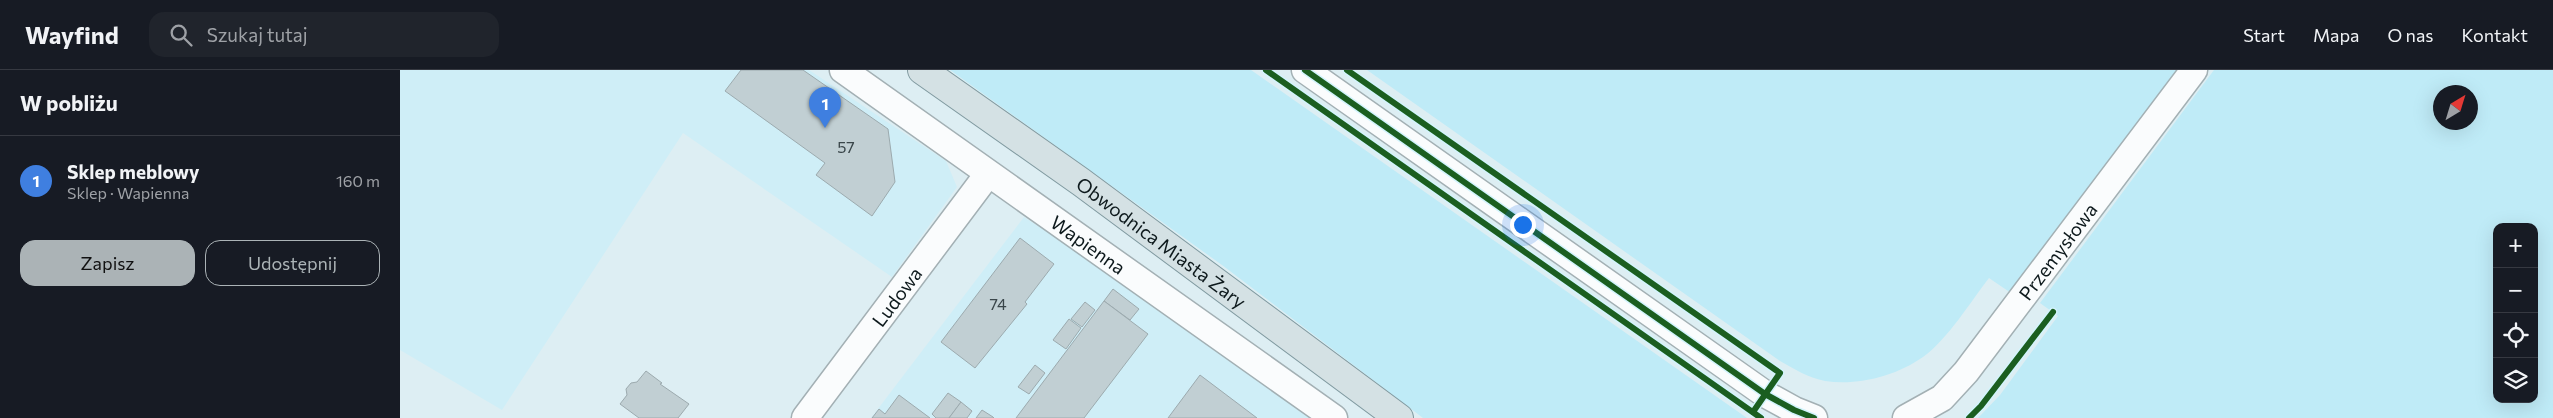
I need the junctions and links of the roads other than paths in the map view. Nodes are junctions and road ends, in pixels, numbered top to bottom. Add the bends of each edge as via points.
1 (843, 70) edge
2 (922, 70) edge
3 (1305, 70) edge
4 (2194, 70) edge
5 (988, 174) junction
6 (805, 418) edge
7 (1334, 418) edge
8 (1399, 418) edge
9 (1814, 418) edge
10 (1906, 418) edge

1 - 5 street, Wapienna
2 - 8 main road, Obwodnica Miasta Żary via 1081,182
3 - 9 street via 1765,394
4 - 10 street, Przemysłowa via 1966,372 1942,398
5 - 6 street, Ludowa
5 - 7 street, Wapienna

